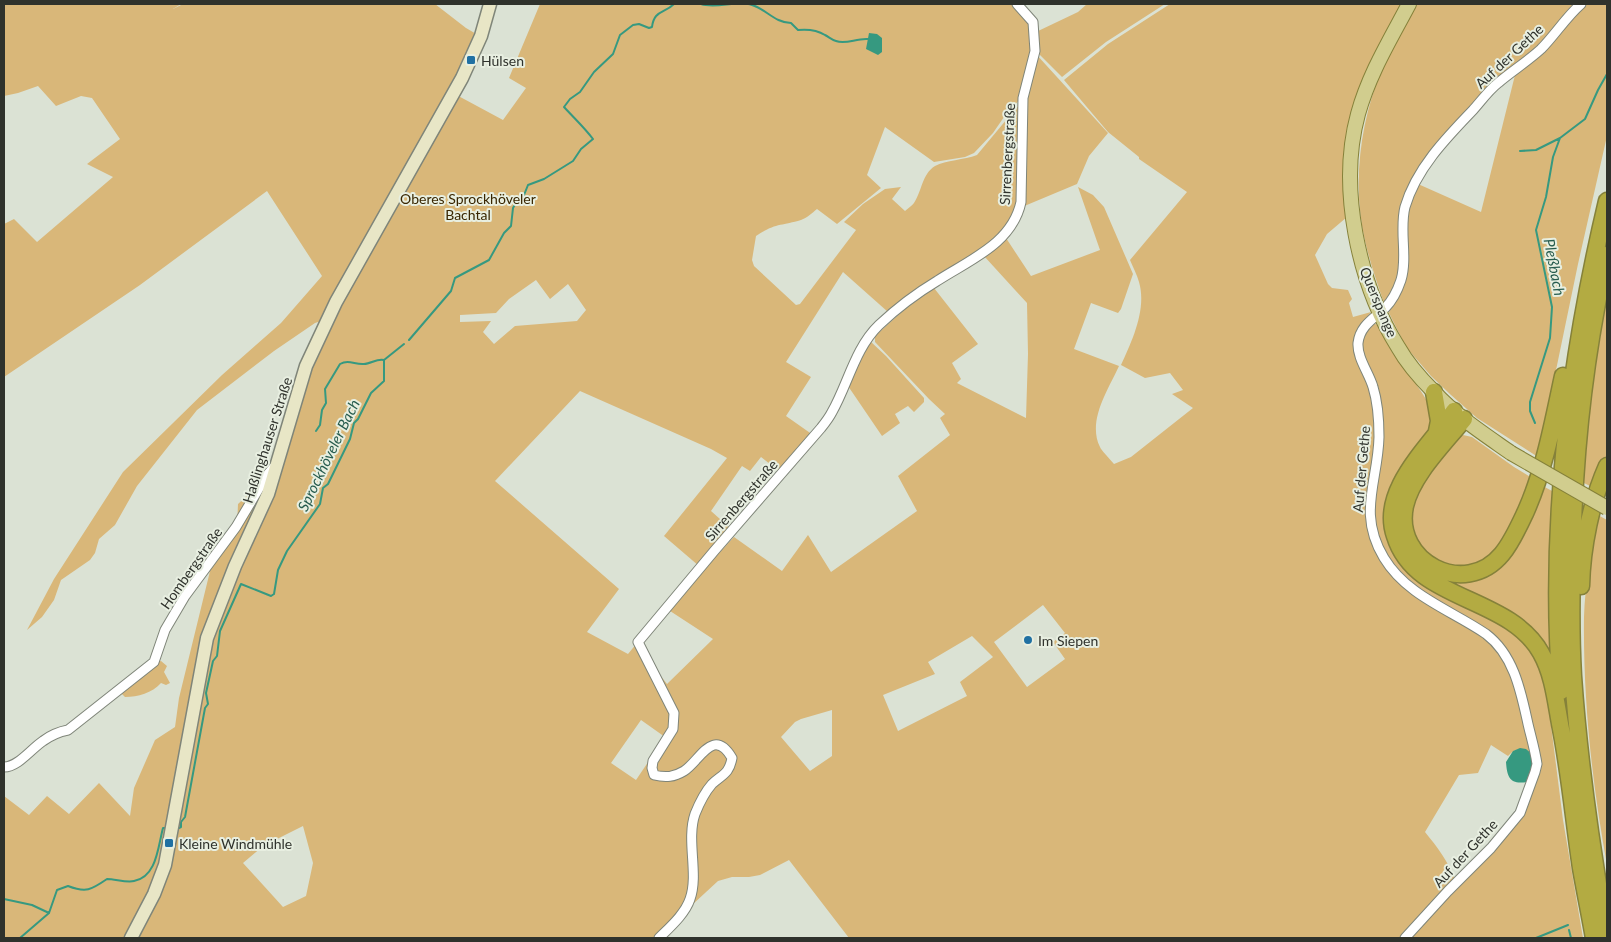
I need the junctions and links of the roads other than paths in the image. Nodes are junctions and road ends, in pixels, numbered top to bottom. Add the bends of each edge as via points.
1 (490, 4) edge
2 (1409, 4) edge
3 (1581, 4) edge
4 (1022, 5) edge
5 (1607, 201) edge
6 (1607, 255) edge
7 (1586, 299) junction
8 (1380, 312) junction
9 (1434, 392) junction
10 (1459, 415) junction
11 (1436, 436) junction
12 (278, 464) junction
13 (1607, 466) edge
14 (1607, 508) edge
15 (1578, 728) junction
16 (1567, 763) junction
17 (4, 767) edge
18 (131, 938) edge
19 (660, 938) edge
20 (1405, 938) edge
21 (1594, 938) edge
22 (1607, 938) edge

1 - 12 main road, Haßlinghauser Straße via 481,36 462,78 316,342
2 - 8 main road, Querspange via 1369,82 1351,149 1355,235
3 - 8 street, Auf der Gethe via 1541,49 1496,84 1427,162 1414,183 1405,209 1402,278 1396,292
4 - 19 street, Sirrenbergstraße via 1034,22 1035,51 1023,98 1021,202 1016,218 998,242 934,282 879,325 868,338 821,428 638,642 674,713 673,729 653,761 654,775 672,777 686,770 710,746 721,746 732,758 730,768 711,785 694,816 690,900
5 - 7 highway
6 - 15 highway via 1576,454 1571,607
7 - 10 highway via 1571,342 1545,460 1517,532 1492,564 1476,572 1455,574 1431,566 1415,553 1406,533 1404,513 1418,477
7 - 16 highway via 1571,388 1559,518 1560,680
8 - 9 main road, Querspange via 1398,348
8 - 20 street, Auf der Gethe via 1363,328 1358,345 1373,387 1378,415 1378,451 1370,512 1376,542 1401,580 1487,635 1505,656 1519,684 1537,764 1520,813
9 - 10 main road, Querspange
9 - 11 highway via 1438,421
10 - 11 highway
10 - 14 main road, Querspange, bridge via 1511,453
11 - 16 highway via 1406,474 1398,490 1392,516 1397,543 1410,564 1430,580 1508,619 1530,637 1550,672
12 - 17 street, Hombergstraße via 267,475 236,527 185,596 165,630 154,662 68,730 54,734 18,761
12 - 18 main road, Haßlinghauser Straße via 207,638 164,866 154,894
13 - 15 highway via 1594,501 1581,582
15 - 22 highway
16 - 21 highway

